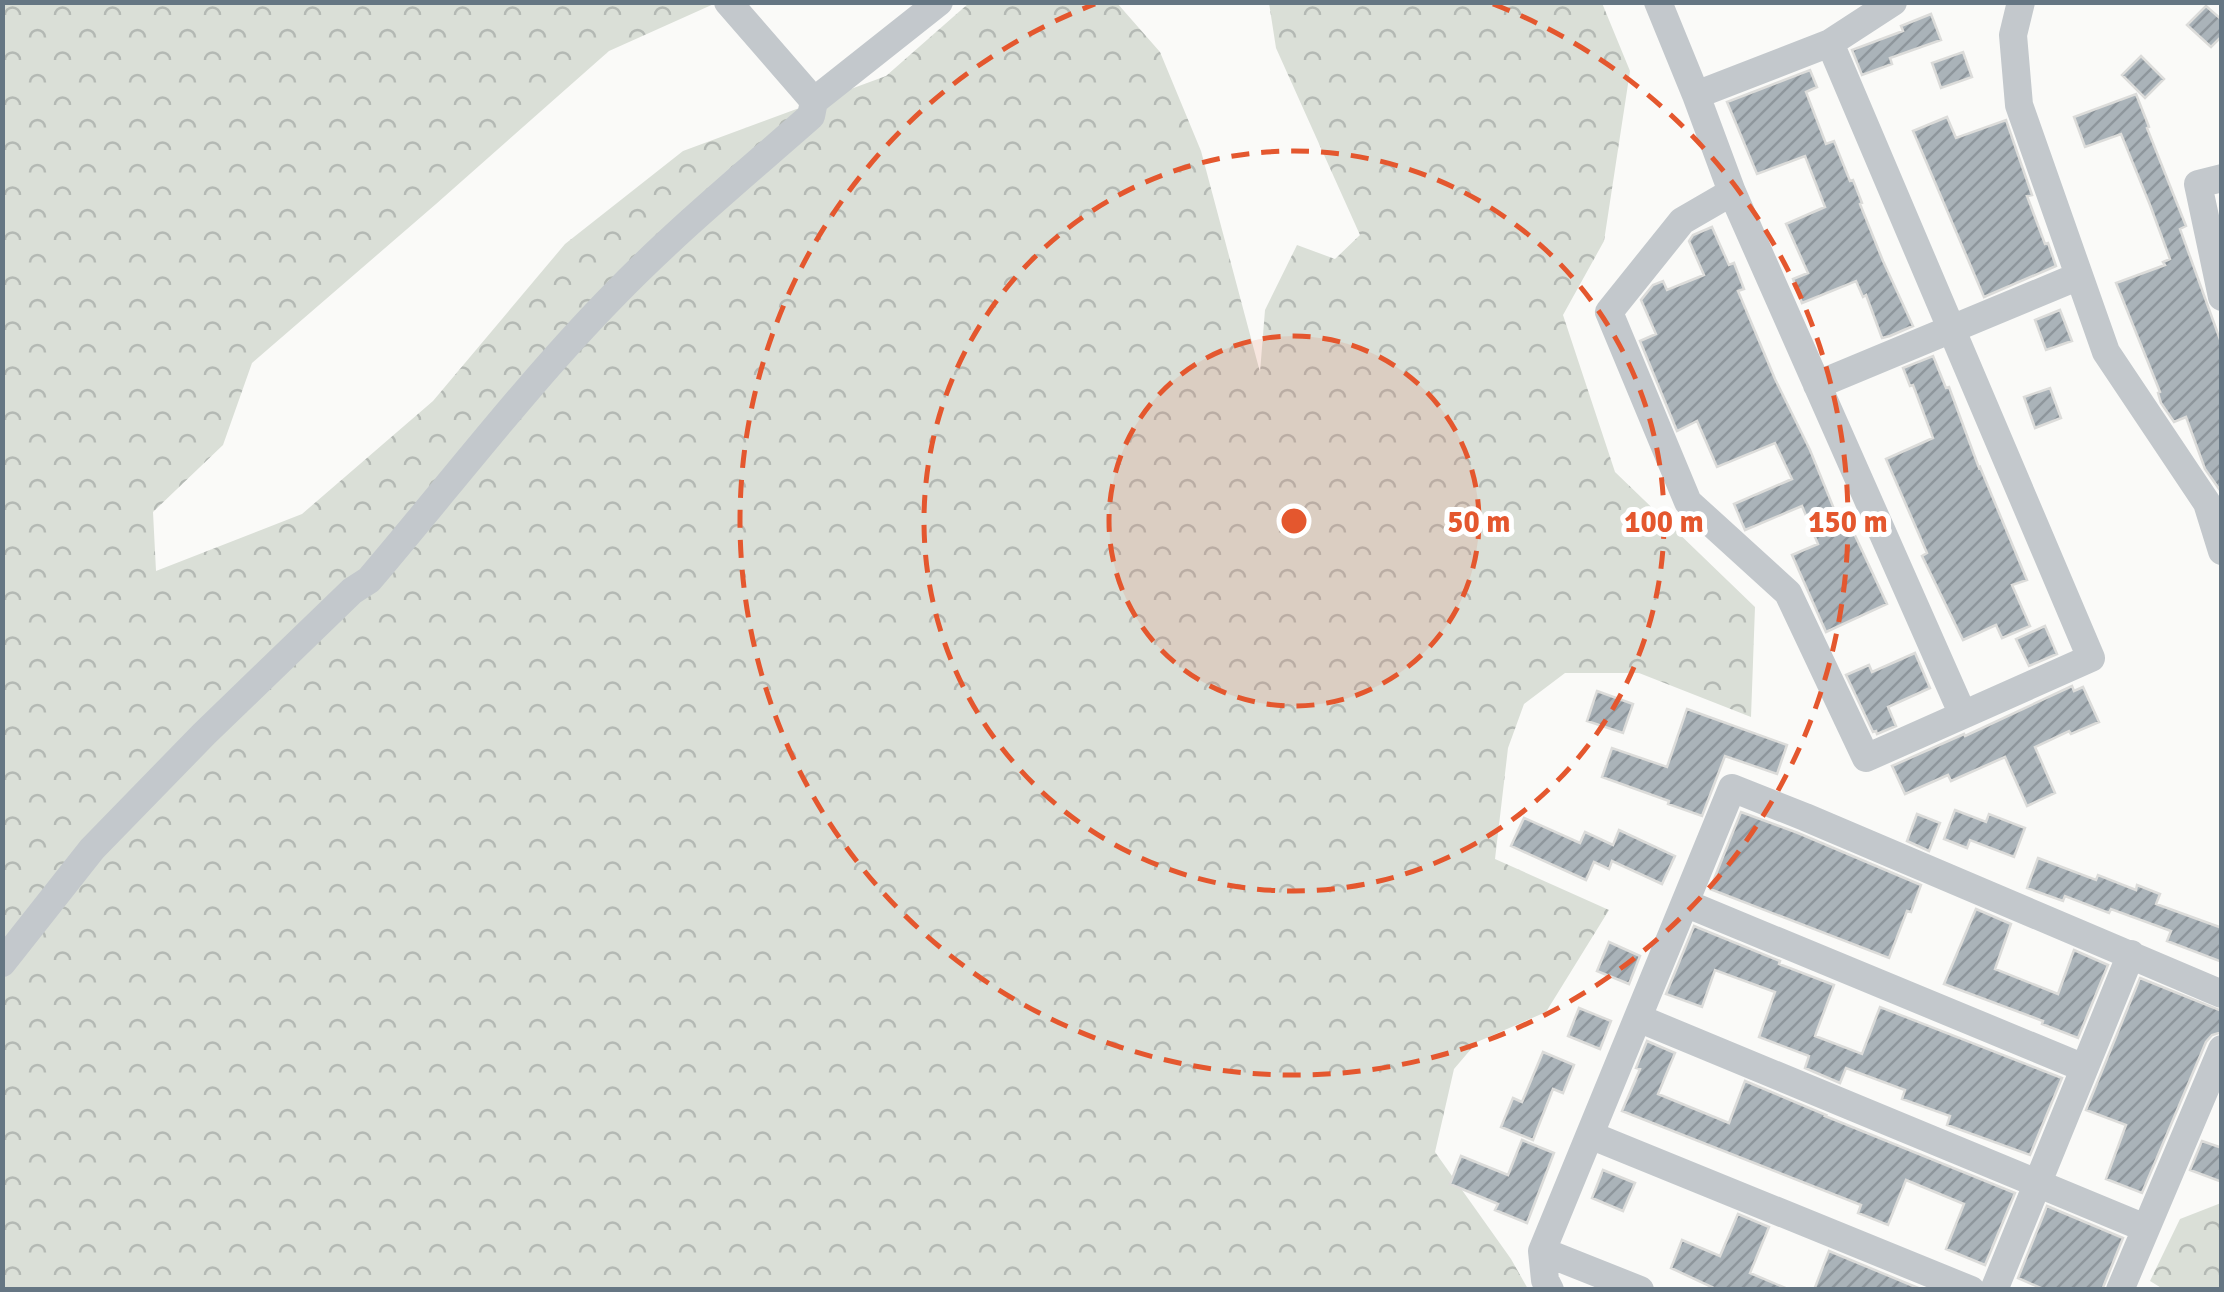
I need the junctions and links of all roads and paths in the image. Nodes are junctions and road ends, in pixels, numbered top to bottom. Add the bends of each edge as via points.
1 (728, 2) edge
2 (939, 2) edge
3 (1658, 2) edge
4 (1892, 2) edge
5 (2021, 2) edge
6 (1830, 43) junction
7 (1696, 95) junction
8 (814, 100) junction
9 (2222, 178) edge
10 (1732, 192) junction
11 (2078, 276) junction
12 (2222, 297) edge
13 (1952, 329) junction
14 (1817, 385) junction
15 (2222, 551) edge
16 (1963, 715) junction
17 (1685, 903) junction
18 (2131, 954) junction
19 (2, 963) edge
20 (2222, 994) edge
21 (1638, 1018) junction
22 (2222, 1049) edge
23 (2084, 1068) junction
24 (1590, 1134) junction
25 (2036, 1184) junction
26 (2145, 1228) junction
27 (1542, 1251) junction
28 (1550, 1290) edge
29 (1640, 1290) edge
30 (1971, 1290) edge
31 (1994, 1290) edge
32 (2120, 1290) edge

1 - 8 street
2 - 8 street
3 - 7 street
4 - 6 street
5 - 11 street via 2013,35 2020,106
6 - 7 street
6 - 13 street
7 - 10 street
8 - 19 street via 811,116 614,296 369,580 105,836
9 - 12 street via 2198,184
10 - 14 street
10 - 16 street via 1682,221 1610,312 1688,502 1788,593 1866,758
11 - 13 street
11 - 15 street via 2106,352 2208,502
13 - 14 street
13 - 16 street via 2092,658
14 - 16 street
17 - 18 street via 1732,788
17 - 21 street
17 - 23 street
18 - 20 street
18 - 23 street
21 - 24 street
21 - 25 street
22 - 26 street
23 - 25 street
24 - 27 street
24 - 30 street
25 - 26 street
25 - 31 street
26 - 32 street
27 - 28 street
27 - 29 street

